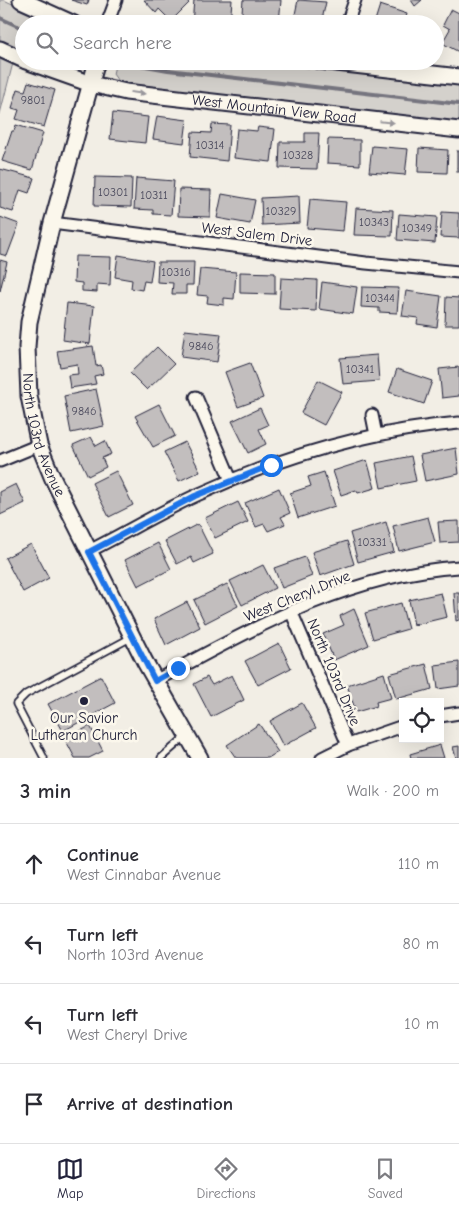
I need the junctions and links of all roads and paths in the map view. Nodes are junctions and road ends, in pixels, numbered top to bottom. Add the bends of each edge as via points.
1 (21, 0) edge
2 (116, 0) edge
3 (355, 0) edge
4 (54, 15) edge
5 (110, 15) edge
6 (350, 15) edge
7 (0, 49) edge
8 (15, 56) edge
9 (51, 70) edge
10 (95, 70) edge
11 (400, 70) edge
12 (459, 77) edge
13 (91, 84) junction
14 (459, 130) edge
15 (52, 223) junction
16 (459, 272) edge
17 (196, 397) dead end
18 (372, 415) dead end
19 (459, 424) edge
20 (376, 435) junction
21 (39, 445) junction
22 (0, 461) edge
23 (231, 480) junction
24 (89, 552) junction
25 (459, 567) edge
26 (291, 611) junction
27 (132, 637) junction
28 (155, 681) junction
29 (459, 713) edge
30 (444, 715) edge
31 (399, 727) edge
32 (186, 736) junction
33 (348, 746) junction
34 (44, 758) edge
35 (162, 758) edge
36 (200, 758) edge
37 (322, 758) edge

1 - 4 street
2 - 5 street
3 - 6 street
7 - 8 street
9 - 13 street
10 - 13 street, North 103rd Avenue
11 - 12 street
13 -> 14 street, West Mountain View Road via 154,95
13 - 15 street, North 103rd Avenue
15 - 16 street, West Salem Drive
15 - 21 street, North 103rd Avenue via 27,347 28,396
17 - 23 street
18 - 20 street
19 - 20 street
20 - 23 street via 312,451
21 - 22 street
21 - 24 street, North 103rd Avenue
23 - 24 street
24 - 27 street, North 103rd Avenue
25 - 26 street, West Cheryl Drive via 375,582
26 - 28 street, West Cheryl Drive
26 - 33 street, North 103rd Drive
27 - 28 street, North 103rd Avenue
27 - 34 lane via 26,694 16,704
28 - 32 street, North 103rd Avenue
29 - 30 street
31 - 33 street
32 - 35 lane
32 - 36 street, North 103rd Avenue
33 - 37 street

